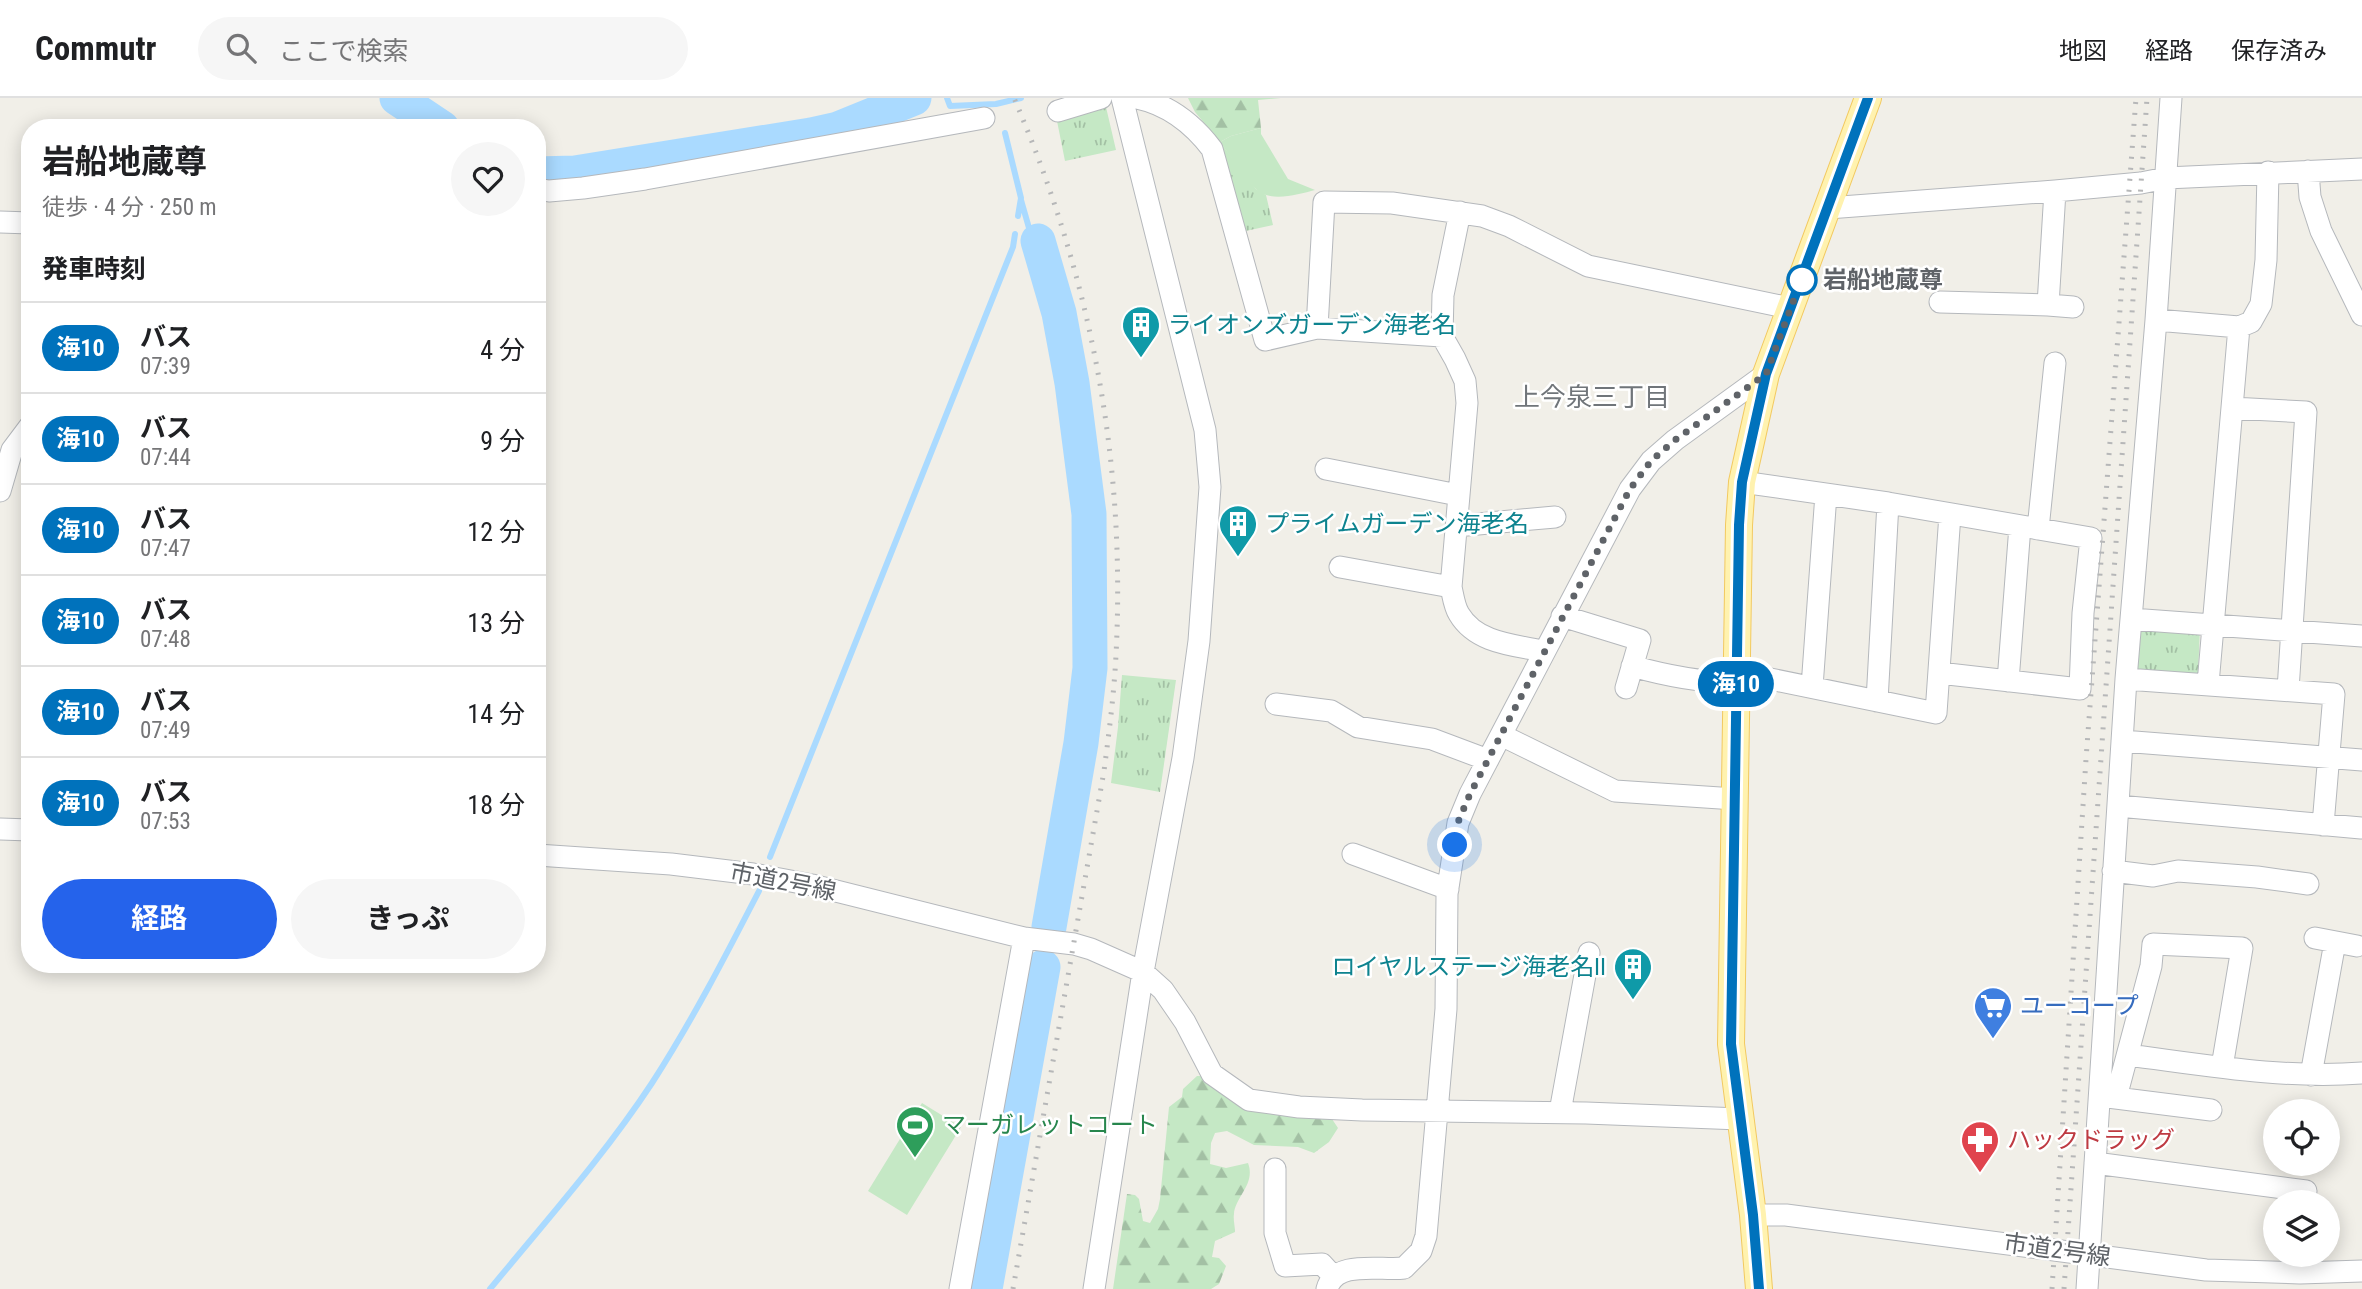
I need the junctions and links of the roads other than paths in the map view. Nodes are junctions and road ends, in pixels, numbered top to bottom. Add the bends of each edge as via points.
1 (1101, 98) edge
2 (1122, 98) edge
3 (1138, 98) edge
4 (1868, 98) edge
5 (2171, 98) edge
6 (1058, 111) dead end
7 (984, 118) dead end
8 (2362, 169) edge
9 (2308, 171) junction
10 (2268, 173) junction
11 (2166, 178) junction
12 (546, 190) edge
13 (2056, 191) junction
14 (1828, 208) junction
15 (1460, 212) junction
16 (0, 222) edge
17 (21, 223) edge
18 (1940, 302) dead end
19 (2048, 305) junction
20 (2073, 307) dead end
21 (1790, 308) junction
22 (2362, 315) edge
23 (2156, 320) junction
24 (2239, 327) junction
25 (1317, 328) junction
26 (1441, 336) junction
27 (2055, 363) dead end
28 (1766, 374) junction
29 (2232, 408) junction
30 (21, 433) edge
31 (6, 445) edge
32 (1326, 469) dead end
33 (1742, 482) junction
34 (0, 491) edge
35 (1826, 494) junction
36 (1458, 495) junction
37 (1888, 503) junction
38 (1950, 514) junction
39 (1555, 517) dead end
40 (1456, 526) junction
41 (2029, 528) junction
42 (1340, 567) dead end
43 (1451, 587) junction
44 (1562, 616) junction
45 (2131, 619) junction
46 (2213, 625) junction
47 (2293, 630) junction
48 (2362, 636) edge
49 (1543, 651) junction
50 (1632, 667) junction
51 (1939, 673) junction
52 (1736, 677) junction
53 (2126, 680) junction
54 (2008, 681) junction
55 (2208, 684) junction
56 (1812, 687) junction
57 (1626, 688) dead end
58 (2288, 690) junction
59 (1877, 701) junction
60 (1276, 704) dead end
61 (1501, 735) junction
62 (2122, 741) junction
63 (2329, 757) junction
64 (1488, 760) junction
65 (2362, 760) edge
66 (1735, 799) junction
67 (2118, 806) junction
68 (2323, 825) junction
69 (2361, 828) edge
70 (0, 829) edge
71 (21, 830) edge
72 (1353, 854) dead end
73 (546, 856) edge
74 (2113, 871) junction
75 (2308, 884) dead end
76 (1448, 888) junction
77 (1024, 939) junction
78 (2357, 946) dead end
79 (1589, 953) dead end
80 (1143, 972) junction
81 (2128, 1055) junction
82 (2222, 1067) junction
83 (2362, 1073) edge
84 (2311, 1075) junction
85 (2100, 1096) junction
86 (1436, 1109) junction
87 (2211, 1110) dead end
88 (1560, 1112) junction
89 (1740, 1119) junction
90 (2095, 1163) junction
91 (1275, 1169) dead end
92 (2298, 1190) edge
93 (1753, 1215) junction
94 (2090, 1254) junction
95 (2263, 1265) edge
96 (2284, 1267) edge
97 (2362, 1271) edge
98 (2300, 1281) edge
99 (1330, 1283) edge
100 (960, 1289) edge
101 (1094, 1289) edge
102 (1759, 1289) edge
103 (2087, 1289) edge

1 - 6 street
2 - 80 street via 1205,430 1210,487 1199,641 1183,758
3 - 25 street via 1173,111 1212,149 1265,340
4 - 14 main road
5 - 11 street
7 - 12 street via 645,179
8 - 9 street
9 - 10 street
9 - 22 street via 2310,197 2321,231
10 - 11 street
10 - 24 street via 2261,304 2251,322
11 - 13 street
11 - 23 street
13 - 14 street
13 - 19 street
14 - 21 main road
15 - 21 street via 1509,226 1588,266
15 - 25 street via 1392,203 1324,202
15 - 26 street via 1443,295
16 - 17 street
18 - 19 street
19 - 20 street
21 - 28 main road
23 - 24 street
23 - 45 street
24 - 29 street
25 - 26 street
26 - 36 street via 1465,381
27 - 41 street
28 - 33 main road
28 - 44 street via 1651,461 1630,489
29 - 46 street
29 - 47 street via 2306,412
30 - 31 street
31 - 34 street
32 - 36 street
33 - 35 street
33 - 52 main road
35 - 37 street
35 - 56 street
36 - 40 street
37 - 38 street
37 - 59 street
38 - 41 street
38 - 51 street
39 - 40 street
40 - 43 street
41 - 54 street
41 - 54 street via 2091,538 2080,689
42 - 43 street
43 - 49 street via 1458,612 1471,629 1489,640
44 - 49 street
44 - 50 street via 1640,640
45 - 46 street
45 - 53 street
46 - 47 street
46 - 55 street
47 - 48 street
47 - 58 street
49 - 61 street
50 - 52 street via 1709,682
50 - 57 street
51 - 54 street
51 - 59 street via 1936,713
52 - 56 street
52 - 66 main road
53 - 55 street
53 - 62 street
55 - 58 street
56 - 59 street
58 - 63 street via 2334,694
60 - 64 street via 1331,711 1358,727 1432,738
61 - 64 street
61 - 66 street via 1615,791
62 - 63 street
62 - 67 street
63 - 65 street
63 - 68 street
64 - 76 street via 1458,822
66 - 89 main road via 1731,1044
67 - 68 street
67 - 74 street
68 - 69 street
70 - 71 street
72 - 76 street
73 - 77 street, 市道2号線 via 753,874
74 - 75 street via 2153,876 2178,871
74 - 85 street
76 - 86 street via 1446,1009
77 - 80 street, 市道2号線 via 1078,945
77 - 100 street
78 - 84 street via 2325,940
79 - 88 street
80 - 86 street via 1164,990 1212,1074 1249,1100 1299,1107
80 - 101 street
81 - 82 street
81 - 82 street via 2153,944 2242,948
81 - 85 street via 2119,1086
82 - 84 street
83 - 84 street
85 - 87 street
85 - 90 street
86 - 88 street
86 - 99 street via 1421,1251 1404,1268 1349,1269
88 - 89 street
89 - 93 main road
90 - 92 street
90 - 94 street
91 - 99 street via 1275,1233 1285,1266 1322,1264
93 - 94 street, 市道2号線 via 1786,1214
93 - 102 main road
94 - 95 street, 市道2号線 via 2206,1270
94 - 103 street
96 - 98 street, 市道2号線
97 - 98 street, 市道2号線

